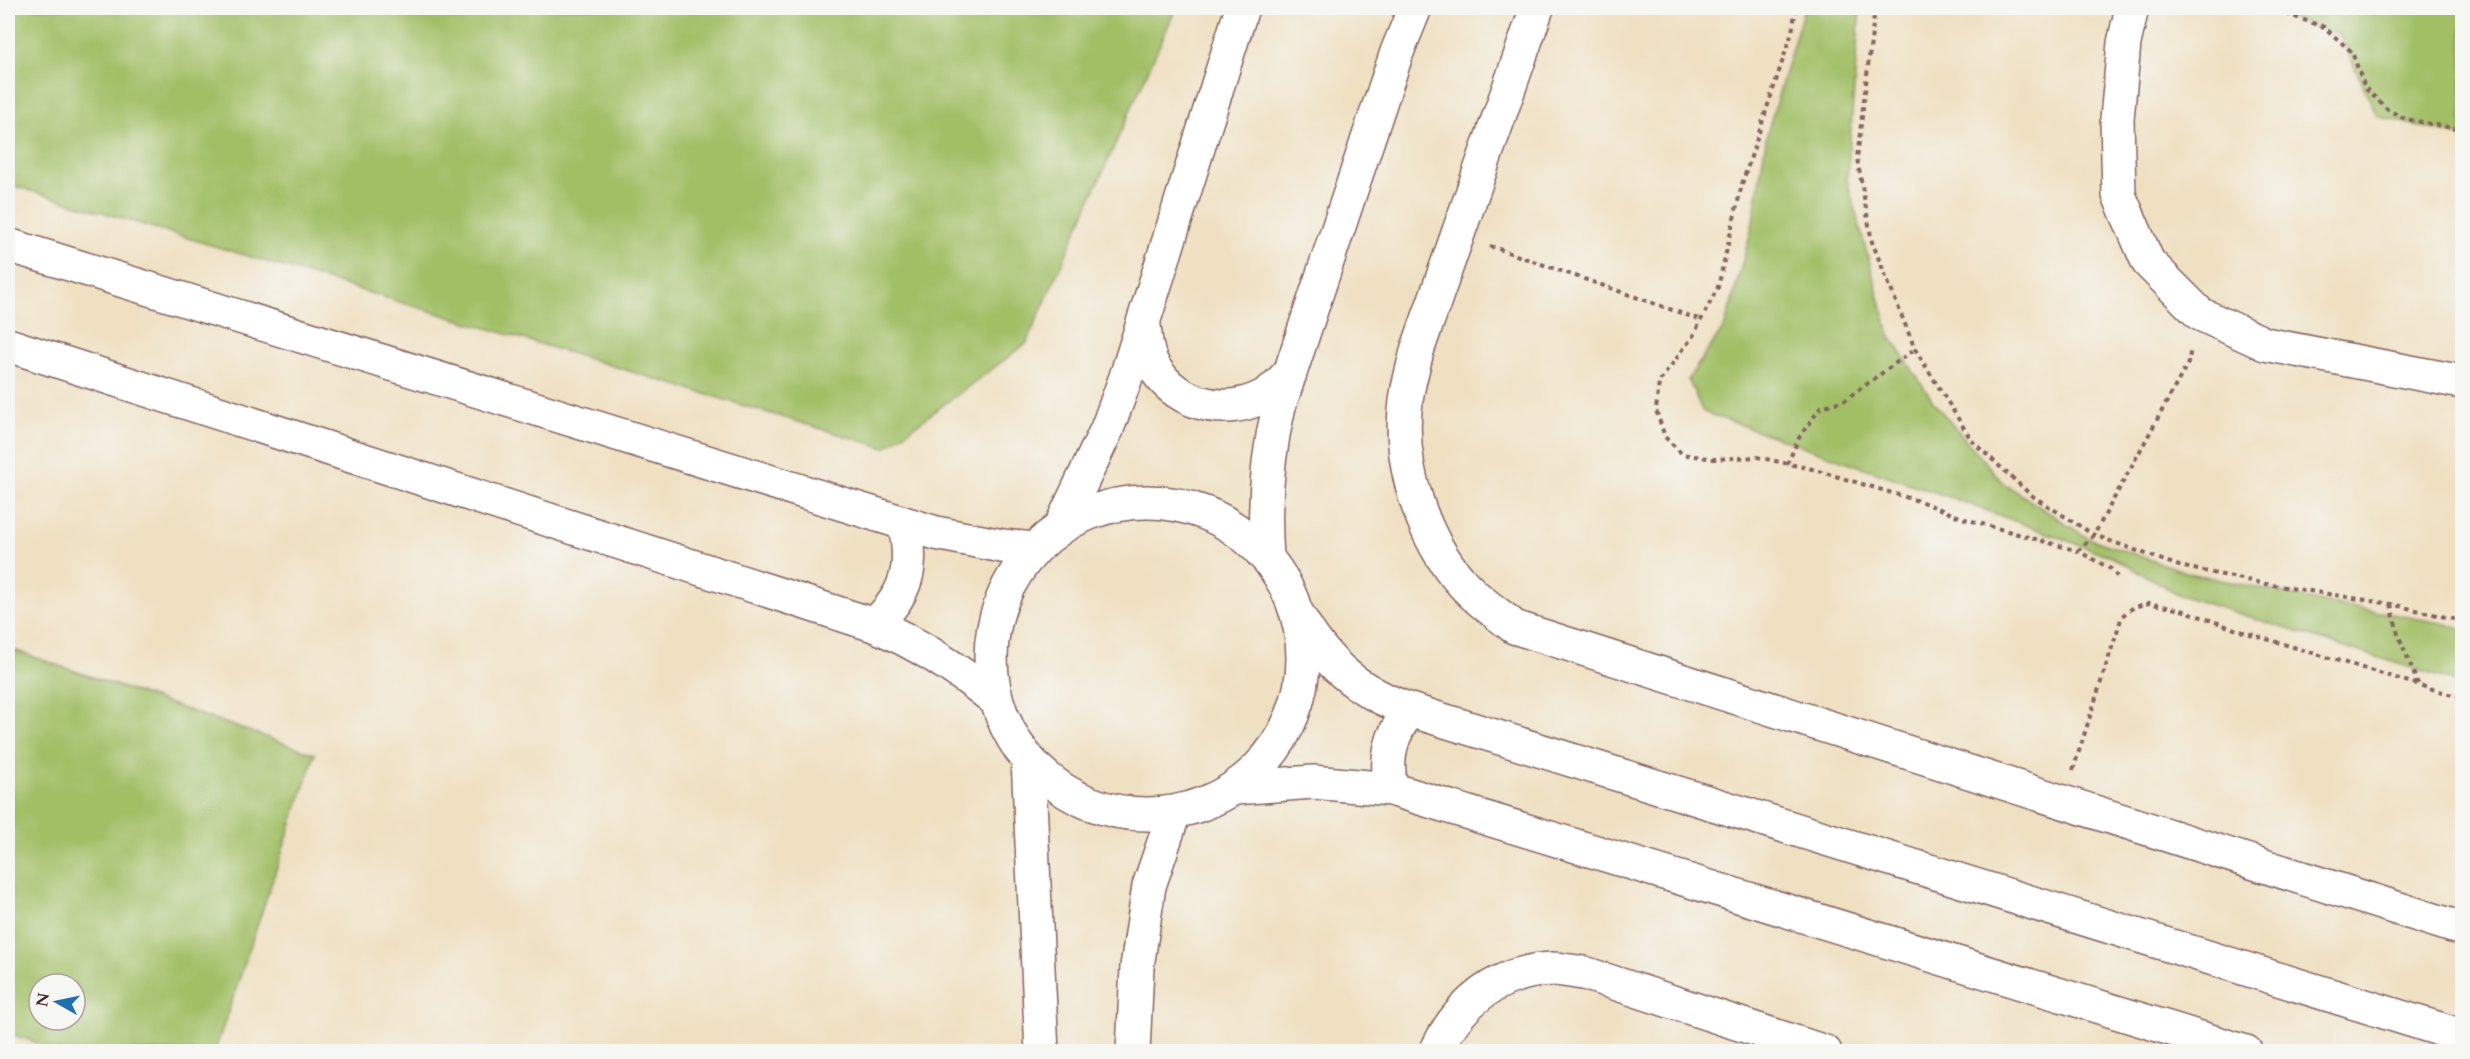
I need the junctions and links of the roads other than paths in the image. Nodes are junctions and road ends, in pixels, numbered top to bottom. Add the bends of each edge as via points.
1 (1242, 8) edge
2 (1415, 8) edge
3 (1537, 8) edge
4 (2132, 8) edge
5 (8, 245) edge
6 (1144, 325) junction
7 (8, 345) edge
8 (1291, 370) junction
9 (2463, 382) edge
10 (904, 524) junction
11 (1060, 528) junction
12 (1035, 549) junction
13 (1267, 557) junction
14 (1298, 615) junction
15 (874, 625) junction
16 (997, 701) junction
17 (1410, 710) junction
18 (1028, 759) junction
19 (1235, 788) junction
20 (1391, 789) junction
21 (1174, 813) junction
22 (2463, 929) edge
23 (2463, 1036) edge
24 (1042, 1052) edge
25 (1133, 1052) edge
26 (1436, 1052) edge
27 (1825, 1052) edge
28 (2246, 1052) edge

1 - 6 street
2 - 8 street
3 - 22 street via 1417,351 1406,403 1406,455 1418,506 1440,554 1473,594 1514,627
4 - 9 street via 2116,119 2119,195 2148,262 2200,314 2265,344
5 - 10 street
6 - 8 street via 1152,362 1162,377 1175,391 1210,406 1229,407 1264,396
6 - 11 street via 1107,429
7 - 15 street
8 - 13 street via 1270,443 1265,480
10 - 12 street via 969,541
10 - 15 street via 910,545 903,590
11 - 12 street
11 - 13 street via 1089,513 1153,501 1185,506 1216,517 1244,534
12 - 16 street via 1000,604 992,636
13 - 14 street via 1286,584
14 - 17 street via 1321,650 1344,674 1387,702
14 - 19 street via 1304,647 1303,680 1294,712 1280,741 1260,767
15 - 16 street via 936,656
16 - 18 street via 1009,732
17 - 20 street via 1399,723 1388,755
17 - 23 street
18 - 21 street via 1051,782 1079,800 1131,814
18 - 24 street
19 - 20 street via 1313,782
19 - 21 street via 1206,804
20 - 28 street
21 - 25 street via 1149,886 1137,967
26 - 27 street via 1446,1029 1466,1005 1492,986 1521,974 1553,969 1584,973

